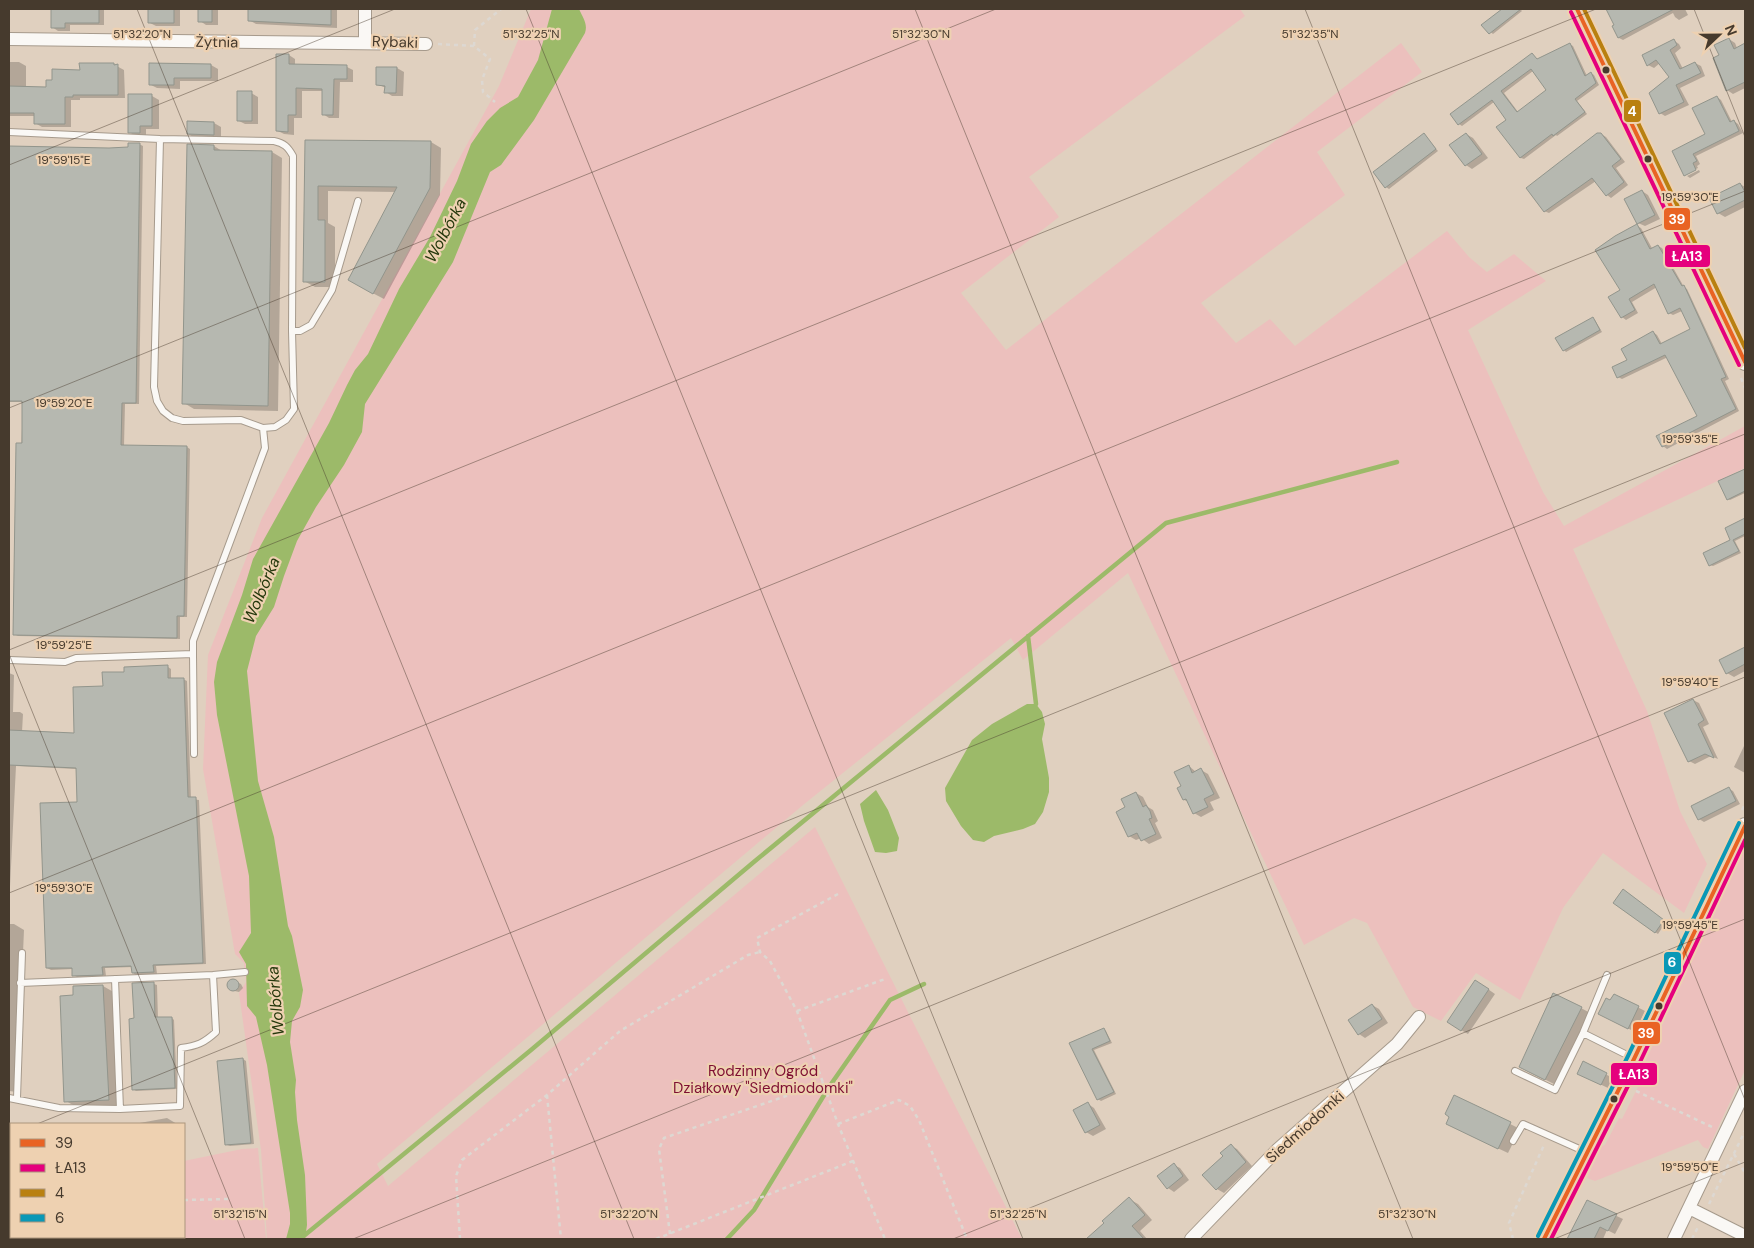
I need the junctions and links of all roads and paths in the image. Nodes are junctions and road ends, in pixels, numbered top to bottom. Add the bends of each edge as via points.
1 (365, 9) edge
2 (501, 9) edge
3 (1577, 9) edge
4 (9, 39) edge
5 (365, 43) junction
6 (426, 44) joint
7 (474, 46) junction
8 (495, 102) dead end
9 (9, 132) edge
10 (160, 140) junction
11 (358, 201) dead end
12 (292, 331) junction
13 (1745, 362) edge
14 (263, 428) junction
15 (193, 654) junction
16 (9, 660) edge
17 (194, 754) dead end
18 (1745, 826) edge
19 (838, 894) dead end
20 (760, 952) junction
21 (22, 953) dead end
22 (245, 972) dead end
23 (213, 975) junction
24 (1607, 975) dead end
25 (115, 979) junction
26 (885, 979) dead end
27 (20, 983) junction
28 (797, 1011) junction
29 (1419, 1017) dead end
30 (1583, 1033) junction
31 (1634, 1059) junction
32 (1515, 1071) dead end
33 (824, 1083) junction
34 (1634, 1091) dead end
35 (547, 1095) junction
36 (9, 1098) edge
37 (17, 1098) junction
38 (1744, 1098) edge
39 (120, 1109) junction
40 (838, 1124) junction
41 (1745, 1131) edge
42 (1726, 1133) junction
43 (1559, 1139) junction
44 (1741, 1140) junction
45 (1513, 1141) dead end
46 (1587, 1152) junction
47 (1734, 1154) junction
48 (853, 1161) junction
49 (1745, 1172) edge
50 (229, 1199) dead end
51 (185, 1200) edge
52 (1689, 1208) junction
53 (1704, 1216) junction
54 (670, 1234) junction
55 (1745, 1236) edge
56 (460, 1239) edge
57 (561, 1239) edge
58 (656, 1239) edge
59 (885, 1239) edge
60 (967, 1239) edge
61 (1192, 1239) edge
62 (1513, 1239) edge
63 (1544, 1239) edge
64 (1674, 1239) edge
65 (1692, 1239) edge

1 - 5 street, Rybaki
2 - 7 path via 475,30
3 - 13 street
4 - 5 street, Żytnia
5 - 6 street, Rybaki
6 - 7 path
7 - 8 path via 490,59 482,80 483,92
9 - 10 lane
10 - 12 lane via 274,140 288,147 293,156
10 - 14 lane via 154,387 157,401 172,418 183,421 241,420
11 - 12 lane via 332,290 311,325
12 - 14 lane via 294,409 275,428
14 - 15 lane via 265,448 193,640
15 - 16 lane via 76,658 65,662
15 - 17 lane
18 - 31 street
19 - 20 path via 756,938
20 - 28 path via 770,961
20 - 35 path via 748,955 620,1031
21 - 27 lane
22 - 23 lane
23 - 25 lane
23 - 39 lane via 216,1032 207,1041 181,1048 180,1106
24 - 30 lane
25 - 27 lane
25 - 39 lane
26 - 28 path
27 - 37 lane
28 - 33 path
29 - 61 street, Siedmiodomki via 1398,1044 1277,1150
30 - 31 lane
30 - 32 lane via 1555,1090
31 - 46 street
33 - 40 path
33 - 54 path via 664,1138 660,1149
34 - 42 path
35 - 56 path via 462,1160 456,1176
35 - 57 path
36 - 37 lane
37 - 39 lane via 59,1108
38 - 42 street
40 - 48 path
40 - 60 path via 899,1100 910,1106
41 - 44 path
42 - 44 path
42 - 52 street
43 - 45 lane via 1523,1124
43 - 46 lane
43 - 62 path via 1543,1146 1508,1223
44 - 47 path
46 - 63 street
47 - 49 path
47 - 53 path
48 - 54 path
48 - 59 path
50 - 51 path
52 - 53 street
52 - 64 street
53 - 55 street
53 - 65 path
54 - 58 path

